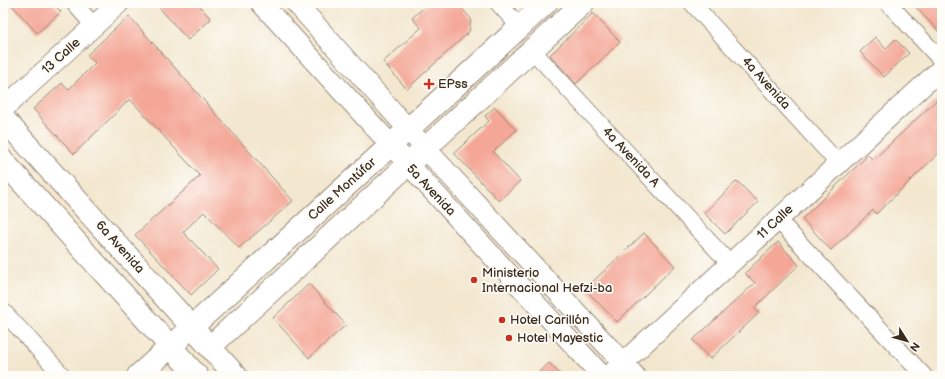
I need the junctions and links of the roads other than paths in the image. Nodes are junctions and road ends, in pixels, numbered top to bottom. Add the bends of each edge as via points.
1 (74, 3) edge
2 (119, 3) edge
3 (261, 3) edge
4 (296, 3) edge
5 (498, 3) edge
6 (546, 3) edge
7 (583, 3) edge
8 (692, 3) edge
9 (888, 3) edge
10 (94, 26) junction
11 (520, 27) junction
12 (532, 50) junction
13 (942, 61) edge
14 (942, 68) edge
15 (3, 109) edge
16 (3, 118) edge
17 (408, 129) junction
18 (390, 145) junction
19 (425, 148) junction
20 (3, 161) edge
21 (407, 164) junction
22 (839, 164) junction
23 (778, 220) junction
24 (730, 264) junction
25 (3, 311) edge
26 (192, 327) junction
27 (170, 347) junction
28 (210, 347) junction
29 (629, 369) edge
30 (187, 373) edge
31 (63, 376) edge
32 (138, 376) edge
33 (236, 376) edge
34 (602, 376) edge
35 (608, 376) edge
36 (924, 376) edge

1 - 10 street
2 - 10 street, 13 Calle
3 - 18 street, 5a Avenida
4 - 17 street, 5a Avenida
5 - 11 street
6 - 11 main road, Calle Montúfar
7 - 12 main road, Calle Montúfar
8 - 22 street, 4a Avenida
9 - 13 street
10 - 15 street, 13 Calle
11 - 17 main road, Calle Montúfar
12 - 19 main road, Calle Montúfar
12 - 24 street, 4a Avenida A
14 - 22 street, 11 Calle
16 - 26 main road, 6a Avenida
17 - 18 main road, Calle Montúfar
17 - 19 street, 5a Avenida
18 - 21 street, 5a Avenida
18 - 26 main road, Calle Montúfar
19 - 21 main road, Calle Montúfar
19 - 29 street, 5a Avenida
20 - 27 main road
21 - 28 main road, Calle Montúfar
21 - 34 street, 5a Avenida
22 - 23 street, 11 Calle
23 - 24 street, 11 Calle
23 - 36 street
24 - 29 street, 11 Calle
25 - 31 street
26 - 27 main road, Calle Montúfar
26 - 28 main road, 6a Avenida
27 - 30 main road
27 - 32 main road, Calle Montúfar
28 - 30 main road, Calle Montúfar
28 - 33 main road, 6a Avenida
29 - 35 street, 11 Calle

